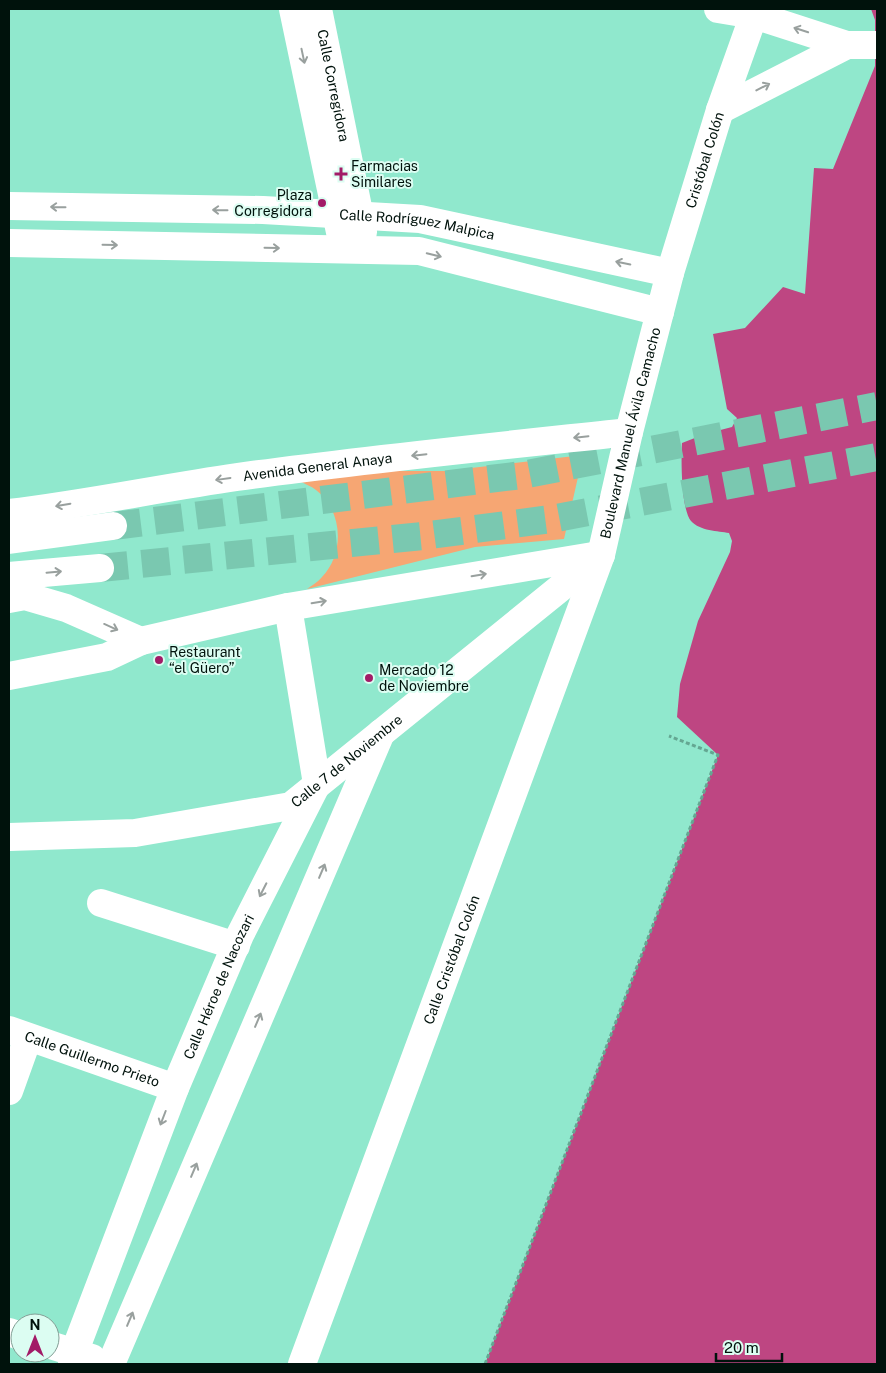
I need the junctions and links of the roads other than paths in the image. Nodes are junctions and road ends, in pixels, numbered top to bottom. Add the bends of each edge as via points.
1 (293, 9) edge
2 (318, 9) edge
3 (718, 9) edge
4 (755, 12) edge
5 (847, 45) junction
6 (877, 45) edge
7 (720, 110) junction
8 (9, 206) edge
9 (348, 215) junction
10 (9, 243) edge
11 (355, 250) junction
12 (670, 273) junction
13 (660, 312) junction
14 (629, 432) junction
15 (9, 513) edge
16 (113, 526) tunnel mouth
17 (9, 540) edge
18 (601, 555) junction
19 (100, 568) tunnel mouth
20 (9, 576) edge
21 (9, 599) edge
22 (288, 607) junction
23 (141, 641) junction
24 (9, 676) edge
25 (381, 733) junction
26 (318, 784) junction
27 (9, 836) edge
28 (101, 903) dead end
29 (236, 946) junction
30 (19, 1034) edge
31 (175, 1088) junction
32 (9, 1091) edge
33 (66, 1354) edge
34 (111, 1364) edge
35 (302, 1364) edge

1 -> 9 street, Calle Corregidora
2 - 9 street, Calle Corregidora
3 - 4 street
5 -> 4 street
4 - 7 street, Cristóbal Colón
5 - 6 street
7 -> 5 street
7 - 12 street, Cristóbal Colón
9 -> 8 street, Calle Rodríguez Malpica via 254,210
9 - 11 street, Calle Corregidora
12 -> 9 street, Calle Rodríguez Malpica via 420,219
10 -> 11 street, Calle Rodríguez Malpica
11 -> 13 street, Calle Rodríguez Malpica via 419,251
12 - 13 street, Cristóbal Colón
13 - 14 street, Boulevard Manuel Ávila Camacho
14 -> 15 street, Avenida General Anaya via 332,464
14 - 18 street, Boulevard Manuel Ávila Camacho
16 - 17 street
22 -> 18 street
18 - 25 street, Calle 7 de Noviembre
18 - 35 street, Calle Cristóbal Colón
20 -> 19 street
21 -> 23 street via 25,596 66,608
22 - 23 street
22 - 26 street
23 - 24 street via 107,657
25 - 26 street, Calle 7 de Noviembre
34 -> 25 street
26 - 27 street, Calle 7 de Noviembre via 291,806 145,831
26 -> 29 street, Calle Héroe de Nacozari
28 - 29 street
29 - 31 street, Calle Héroe de Nacozari
30 - 31 street, Calle Guillermo Prieto
30 - 32 street
31 -> 33 street, Calle Héroe de Nacozari
33 - 34 street

